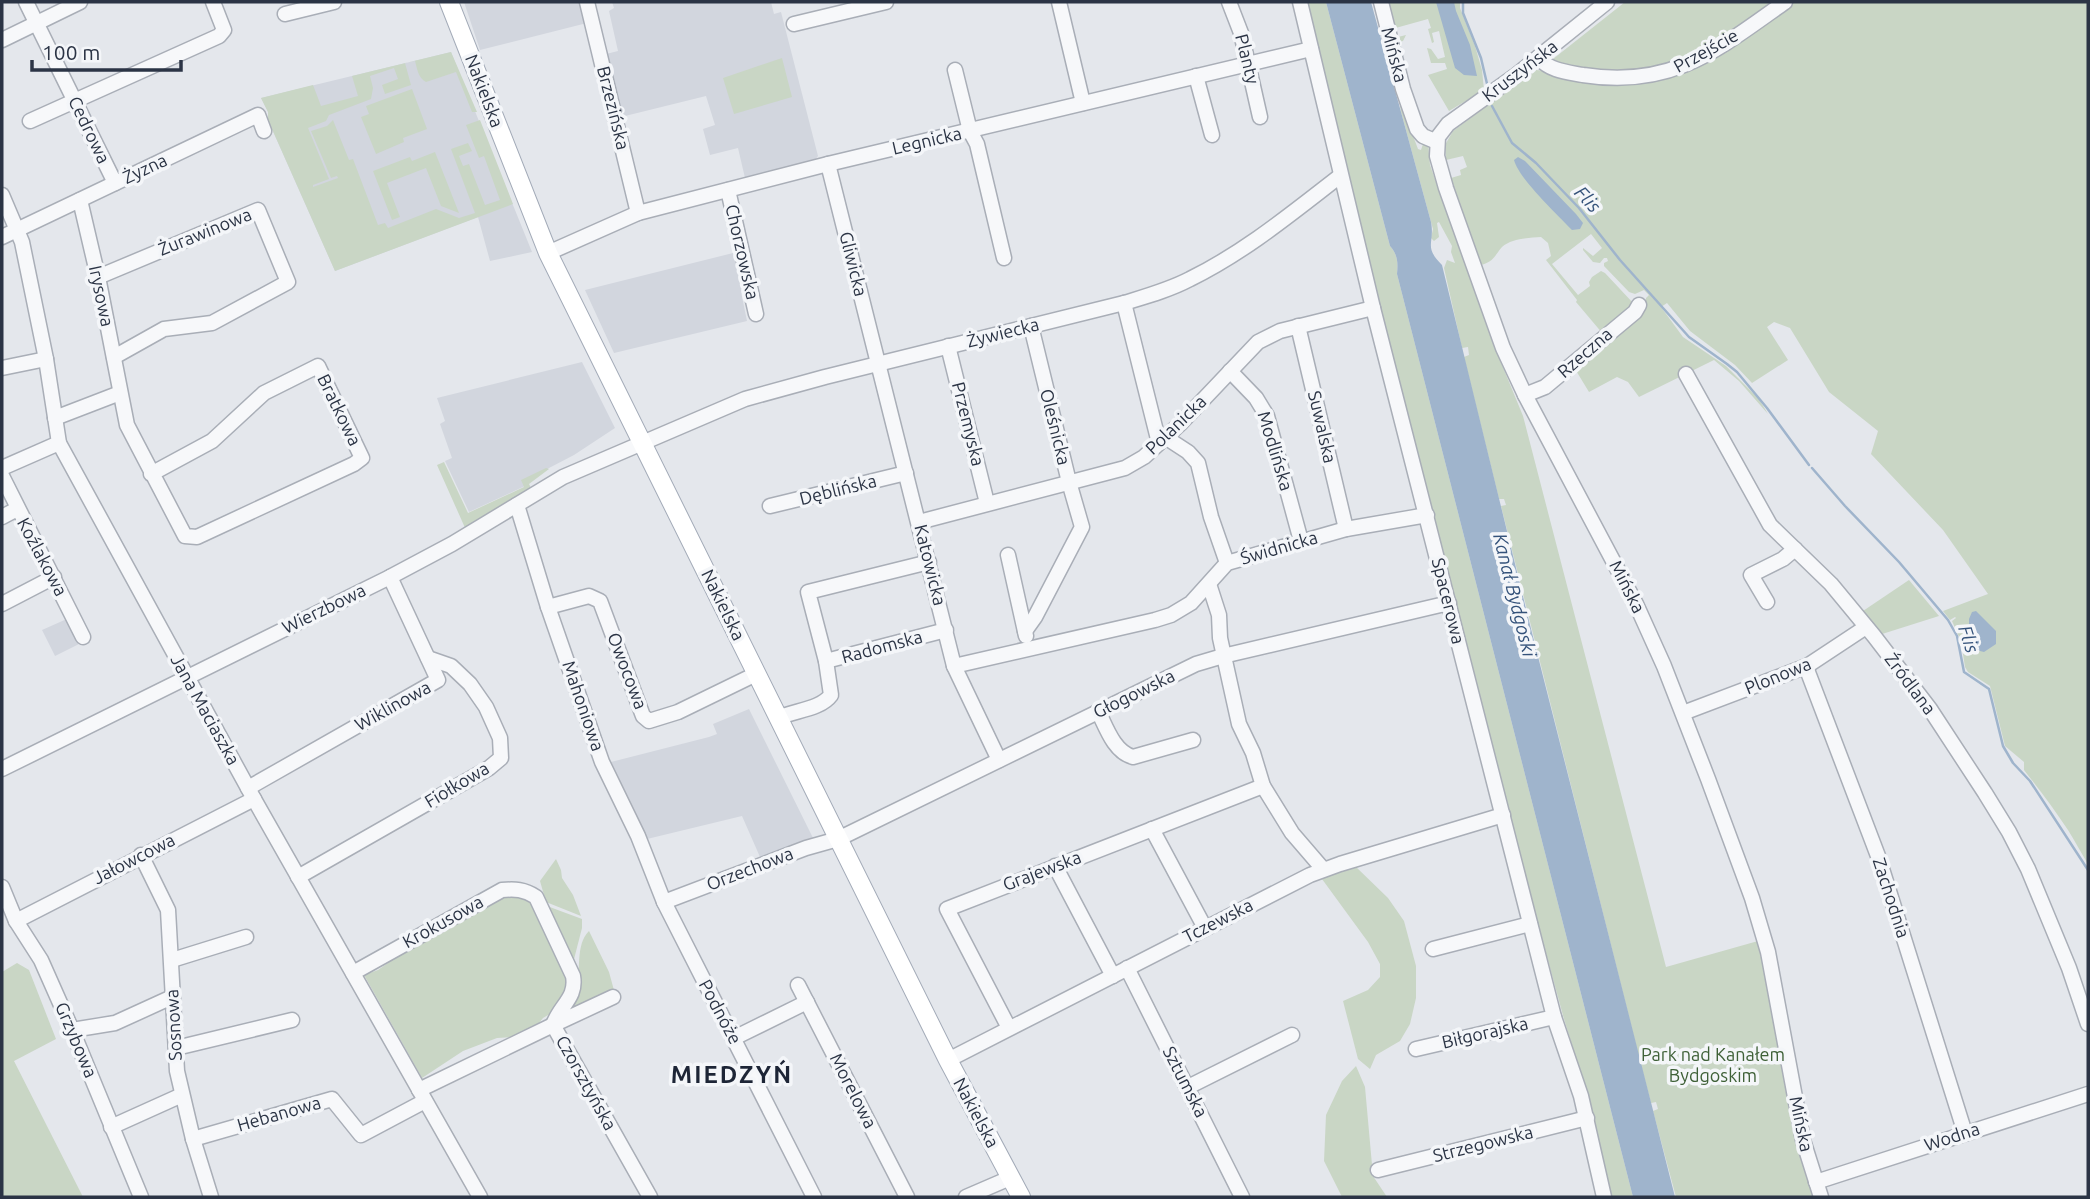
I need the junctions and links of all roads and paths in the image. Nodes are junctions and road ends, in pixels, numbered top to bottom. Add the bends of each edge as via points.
1 (26, 2) edge
2 (80, 2) edge
3 (213, 2) edge
4 (334, 2) edge
5 (449, 2) edge
6 (587, 2) edge
7 (886, 2) edge
8 (1059, 2) edge
9 (1229, 2) edge
10 (1300, 2) edge
11 (1381, 2) edge
12 (1785, 2) edge
13 (1600, 4) edge
14 (285, 14) dead end
15 (36, 23) junction
16 (794, 24) dead end
17 (2, 40) edge
18 (1311, 48) junction
19 (1539, 58) junction
20 (1248, 64) junction
21 (955, 70) dead end
22 (1196, 76) junction
23 (74, 100) junction
24 (1083, 103) junction
25 (1260, 117) dead end
26 (30, 121) dead end
27 (264, 131) dead end
28 (970, 131) junction
29 (1212, 135) dead end
30 (1437, 142) junction
31 (828, 164) junction
32 (1340, 176) junction
33 (115, 183) junction
34 (728, 190) junction
35 (2, 195) edge
36 (80, 200) junction
37 (638, 213) junction
38 (18, 230) junction
39 (2, 237) edge
40 (548, 253) junction
41 (1004, 258) dead end
42 (97, 277) junction
43 (1124, 303) junction
44 (1639, 305) dead end
45 (1373, 308) junction
46 (756, 314) dead end
47 (1031, 326) junction
48 (1298, 326) junction
49 (948, 346) junction
50 (114, 357) junction
51 (46, 359) junction
52 (878, 364) junction
53 (2, 368) edge
54 (1230, 372) junction
55 (1686, 374) dead end
56 (120, 393) junction
57 (1525, 395) junction
58 (55, 418) junction
59 (1181, 423) junction
60 (1162, 440) junction
61 (59, 443) junction
62 (643, 443) junction
63 (1182, 447) junction
64 (2, 468) edge
65 (906, 473) junction
66 (151, 474) junction
67 (2, 476) edge
68 (1069, 482) junction
69 (988, 503) junction
70 (517, 505) junction
71 (770, 506) dead end
72 (17, 509) junction
73 (1427, 515) junction
74 (2, 517) edge
75 (919, 522) junction
76 (1346, 528) junction
77 (185, 536) joint
78 (1301, 541) junction
79 (1795, 549) junction
80 (1008, 555) dead end
81 (929, 562) junction
82 (1227, 563) junction
83 (54, 577) junction
84 (390, 577) junction
85 (1209, 584) junction
86 (1768, 602) dead end
87 (1449, 603) junction
88 (2, 604) edge
89 (548, 607) junction
90 (1866, 627) junction
91 (946, 630) junction
92 (1025, 631) junction
93 (83, 637) dead end
94 (1028, 647) junction
95 (1223, 656) junction
96 (428, 658) junction
97 (826, 662) junction
98 (954, 666) junction
99 (1805, 667) junction
100 (458, 672) junction
101 (757, 674) junction
102 (186, 677) junction
103 (438, 680) junction
104 (1098, 711) junction
105 (1683, 713) junction
106 (778, 718) junction
107 (1193, 740) dead end
108 (999, 760) junction
109 (2, 769) edge
110 (1263, 786) junction
111 (251, 793) junction
112 (1503, 815) junction
113 (1152, 829) junction
114 (838, 839) junction
115 (141, 855) junction
116 (1055, 866) junction
117 (1323, 869) junction
118 (298, 877) junction
119 (2, 887) edge
120 (664, 902) junction
121 (16, 920) junction
122 (1530, 924) junction
123 (1205, 928) junction
124 (246, 937) dead end
125 (1433, 949) dead end
126 (172, 960) junction
127 (1127, 968) junction
128 (353, 973) junction
129 (1113, 976) junction
130 (798, 985) dead end
131 (613, 997) dead end
132 (172, 998) junction
133 (807, 1002) junction
134 (1554, 1017) junction
135 (292, 1020) dead end
136 (2088, 1024) edge
137 (553, 1025) junction
138 (1009, 1028) junction
139 (72, 1030) junction
140 (1292, 1035) dead end
141 (734, 1038) junction
142 (176, 1048) junction
143 (1416, 1049) dead end
144 (947, 1060) junction
145 (1188, 1087) junction
146 (2088, 1094) edge
147 (182, 1095) junction
148 (422, 1096) junction
149 (1587, 1118) junction
150 (111, 1127) junction
151 (1965, 1133) junction
152 (193, 1139) junction
153 (1378, 1170) dead end
154 (1010, 1178) junction
155 (1816, 1182) junction
156 (141, 1197) edge
157 (211, 1197) edge
158 (480, 1197) edge
159 (650, 1197) edge
160 (814, 1197) edge
161 (907, 1197) edge
162 (966, 1197) edge
163 (1021, 1197) edge
164 (1242, 1197) edge
165 (1603, 1197) edge
166 (1821, 1197) edge

1 - 15 street, Cedrowa
2 - 15 street
3 - 23 street via 224,30 219,36
4 - 14 street
5 - 40 main road, Nakielska
6 - 37 street, Brzezińska
7 - 16 street
8 - 24 street
9 - 20 street, Planty
10 - 18 street, Spacerowa
11 - 30 street, Mińska via 1417,130
12 - 19 street, Przejście via 1711,52 1666,73 1635,78 1589,76 1552,68
13 - 19 street, Kruszyńska
15 - 17 street
15 - 23 street, Cedrowa
18 - 20 street, Legnicka
18 - 32 street, Spacerowa
19 - 30 street, Kruszyńska via 1448,124
20 - 22 street, Legnicka
20 - 25 street, Planty
21 - 28 street
22 - 24 street, Legnicka
22 - 29 street
23 - 26 street
23 - 33 street, Cedrowa
24 - 28 street, Legnicka
27 - 33 street, Żyzna via 258,115
28 - 31 street, Legnicka
28 - 41 street
30 - 57 street, Mińska via 1446,188 1503,348
31 - 34 street, Legnicka
31 - 52 street, Gliwicka
32 - 43 street, Żywiecka via 1226,260 1180,284
32 - 45 street, Spacerowa
33 - 36 street, Żyzna
34 - 37 street, Legnicka
34 - 46 street, Chorzowska
35 - 38 street, Jana Maciaszka
36 - 38 street, Żyzna
36 - 42 street, Irysowa
37 - 40 street, Legnicka
38 - 39 street, Żyzna
38 - 51 street, Jana Maciaszka
40 - 62 main road, Nakielska
42 - 50 street, Irysowa
42 - 50 street, Żurawinowa via 258,209 288,282 212,323 164,329
43 - 47 street, Żywiecka
43 - 60 street
44 - 57 street, Rzeczna via 1547,385
45 - 48 street, Polanicka
45 - 73 street, Spacerowa
47 - 49 street, Żywiecka
47 - 68 street, Oleśnicka
48 - 54 street, Polanicka via 1258,342
48 - 76 street, Suwalska
49 - 52 street, Żywiecka
49 - 69 street, Przemyska
50 - 56 street, Irysowa
51 - 53 street
51 - 58 street, Jana Maciaszka
52 - 62 street, Żywiecka via 745,399
52 - 65 street, Katowicka
54 - 59 street, Polanicka
54 - 78 street, Modlińska via 1267,416
55 - 79 street, Źródlana via 1763,514
56 - 58 street
56 - 66 street, Irysowa via 127,425
57 - 105 street, Mińska via 1636,604
58 - 61 street, Jana Maciaszka
59 - 60 street, Polanicka
59 - 63 street
60 - 63 street
60 - 68 street, Polanicka via 1125,468
61 - 64 street
61 - 102 street, Jana Maciaszka
62 - 70 street, Wierzbowa via 563,477
62 - 101 main road, Nakielska
63 - 82 street via 1202,471
65 - 71 street, Dęblińska
65 - 75 street, Katowicka
66 - 77 street, Irysowa
66 - 77 street, Bratkowa via 212,441 264,393 318,366 362,458 197,537
67 - 72 street, Koźlakowa
68 - 69 street, Polanicka
68 - 92 street, Oleśnicka via 1082,527
69 - 75 street, Polanicka
70 - 84 street, Wierzbowa
70 - 89 street, Mahoniowa
72 - 74 street
72 - 83 street, Koźlakowa
73 - 76 street, Świdnicka
73 - 87 street, Spacerowa
75 - 81 street, Katowicka
76 - 78 street, Świdnicka
78 - 82 street, Świdnicka
79 - 86 street via 1752,575
79 - 90 street, Źródlana
80 - 92 street
81 - 91 street, Katowicka
81 - 97 street via 808,592
82 - 85 street, Świdnicka
83 - 88 street
83 - 93 street, Koźlakowa
84 - 96 street, Wiklinowa
84 - 102 street, Wierzbowa
85 - 94 street, Świdnicka via 1171,615
85 - 95 street via 1219,615
87 - 95 street, Głogowska
87 - 112 street, Spacerowa
89 - 101 street, Owocowa via 589,596 600,601 643,716 649,721
89 - 120 street, Mahoniowa via 603,762
90 - 99 street, Plonowa
90 - 136 street, Źródlana via 1930,709 2009,832 2057,939
91 - 97 street, Radomska
91 - 98 street, Katowicka
92 - 94 street
94 - 98 street, Świdnicka
95 - 104 street, Głogowska via 1187,668
95 - 110 street via 1239,724
96 - 100 street, Fiołkowa
96 - 103 street, Wiklinowa
97 - 106 street, Radomska via 831,690 827,700
98 - 108 street, Katowicka
99 - 105 street, Plonowa
99 - 151 street, Zachodnia via 1878,856
100 - 103 street
100 - 118 street, Fiołkowa via 486,707 500,738 501,758
101 - 106 main road, Nakielska
102 - 109 street, Wierzbowa
102 - 111 street, Jana Maciaszka
103 - 111 street, Wiklinowa
104 - 107 street via 1116,745 1129,757
104 - 108 street, Głogowska
105 - 155 street, Mińska via 1765,939 1800,1127
106 - 114 main road, Nakielska
108 - 114 street, Głogowska
110 - 113 street, Grajewska
110 - 117 street via 1292,833
111 - 115 street, Jałowcowa
111 - 118 street, Jana Maciaszka
112 - 117 street, Tczewska
112 - 122 street, Spacerowa
113 - 116 street, Grajewska
113 - 123 street
114 - 120 street, Orzechowa
114 - 144 main road, Nakielska
115 - 121 street, Jałowcowa
115 - 126 street, Sosnowa via 168,910
116 - 129 street
116 - 138 street, Grajewska via 947,909
117 - 123 street, Tczewska
118 - 128 street, Jana Maciaszka
119 - 121 street, Grzybowa
120 - 141 street, Podnóże
121 - 139 street, Grzybowa via 41,960
122 - 125 street
122 - 134 street, Spacerowa
123 - 127 street, Tczewska
124 - 126 street
126 - 132 street, Sosnowa
127 - 129 street, Tczewska
127 - 145 street, Sztumska
128 - 137 street, Krokusowa via 502,890 527,891 536,897 575,986
128 - 148 street, Jana Maciaszka
129 - 138 street, Tczewska
130 - 133 street, Morelowa
131 - 137 street
132 - 139 street via 115,1023
132 - 142 street, Sosnowa
133 - 141 street
133 - 161 street, Morelowa
134 - 143 street, Biłgorajska
134 - 149 street, Spacerowa
135 - 142 street
137 - 148 street, Czorsztyńska
137 - 159 street, Czorsztyńska
138 - 144 street, Tczewska
139 - 150 street, Grzybowa
140 - 145 street
141 - 160 street, Podnóże
142 - 147 street, Sosnowa
144 - 154 main road, Nakielska
145 - 164 street, Sztumska
146 - 151 street, Wodna
147 - 150 street
147 - 152 street, Sosnowa
148 - 152 street, Hebanowa via 361,1135 332,1099
148 - 158 street, Jana Maciaszka
149 - 153 street, Strzegowska
149 - 165 street, Spacerowa
150 - 156 street, Grzybowa
151 - 155 street, Wodna
152 - 157 street, Sosnowa
154 - 162 street
154 - 163 main road, Nakielska
155 - 166 street, Mińska

